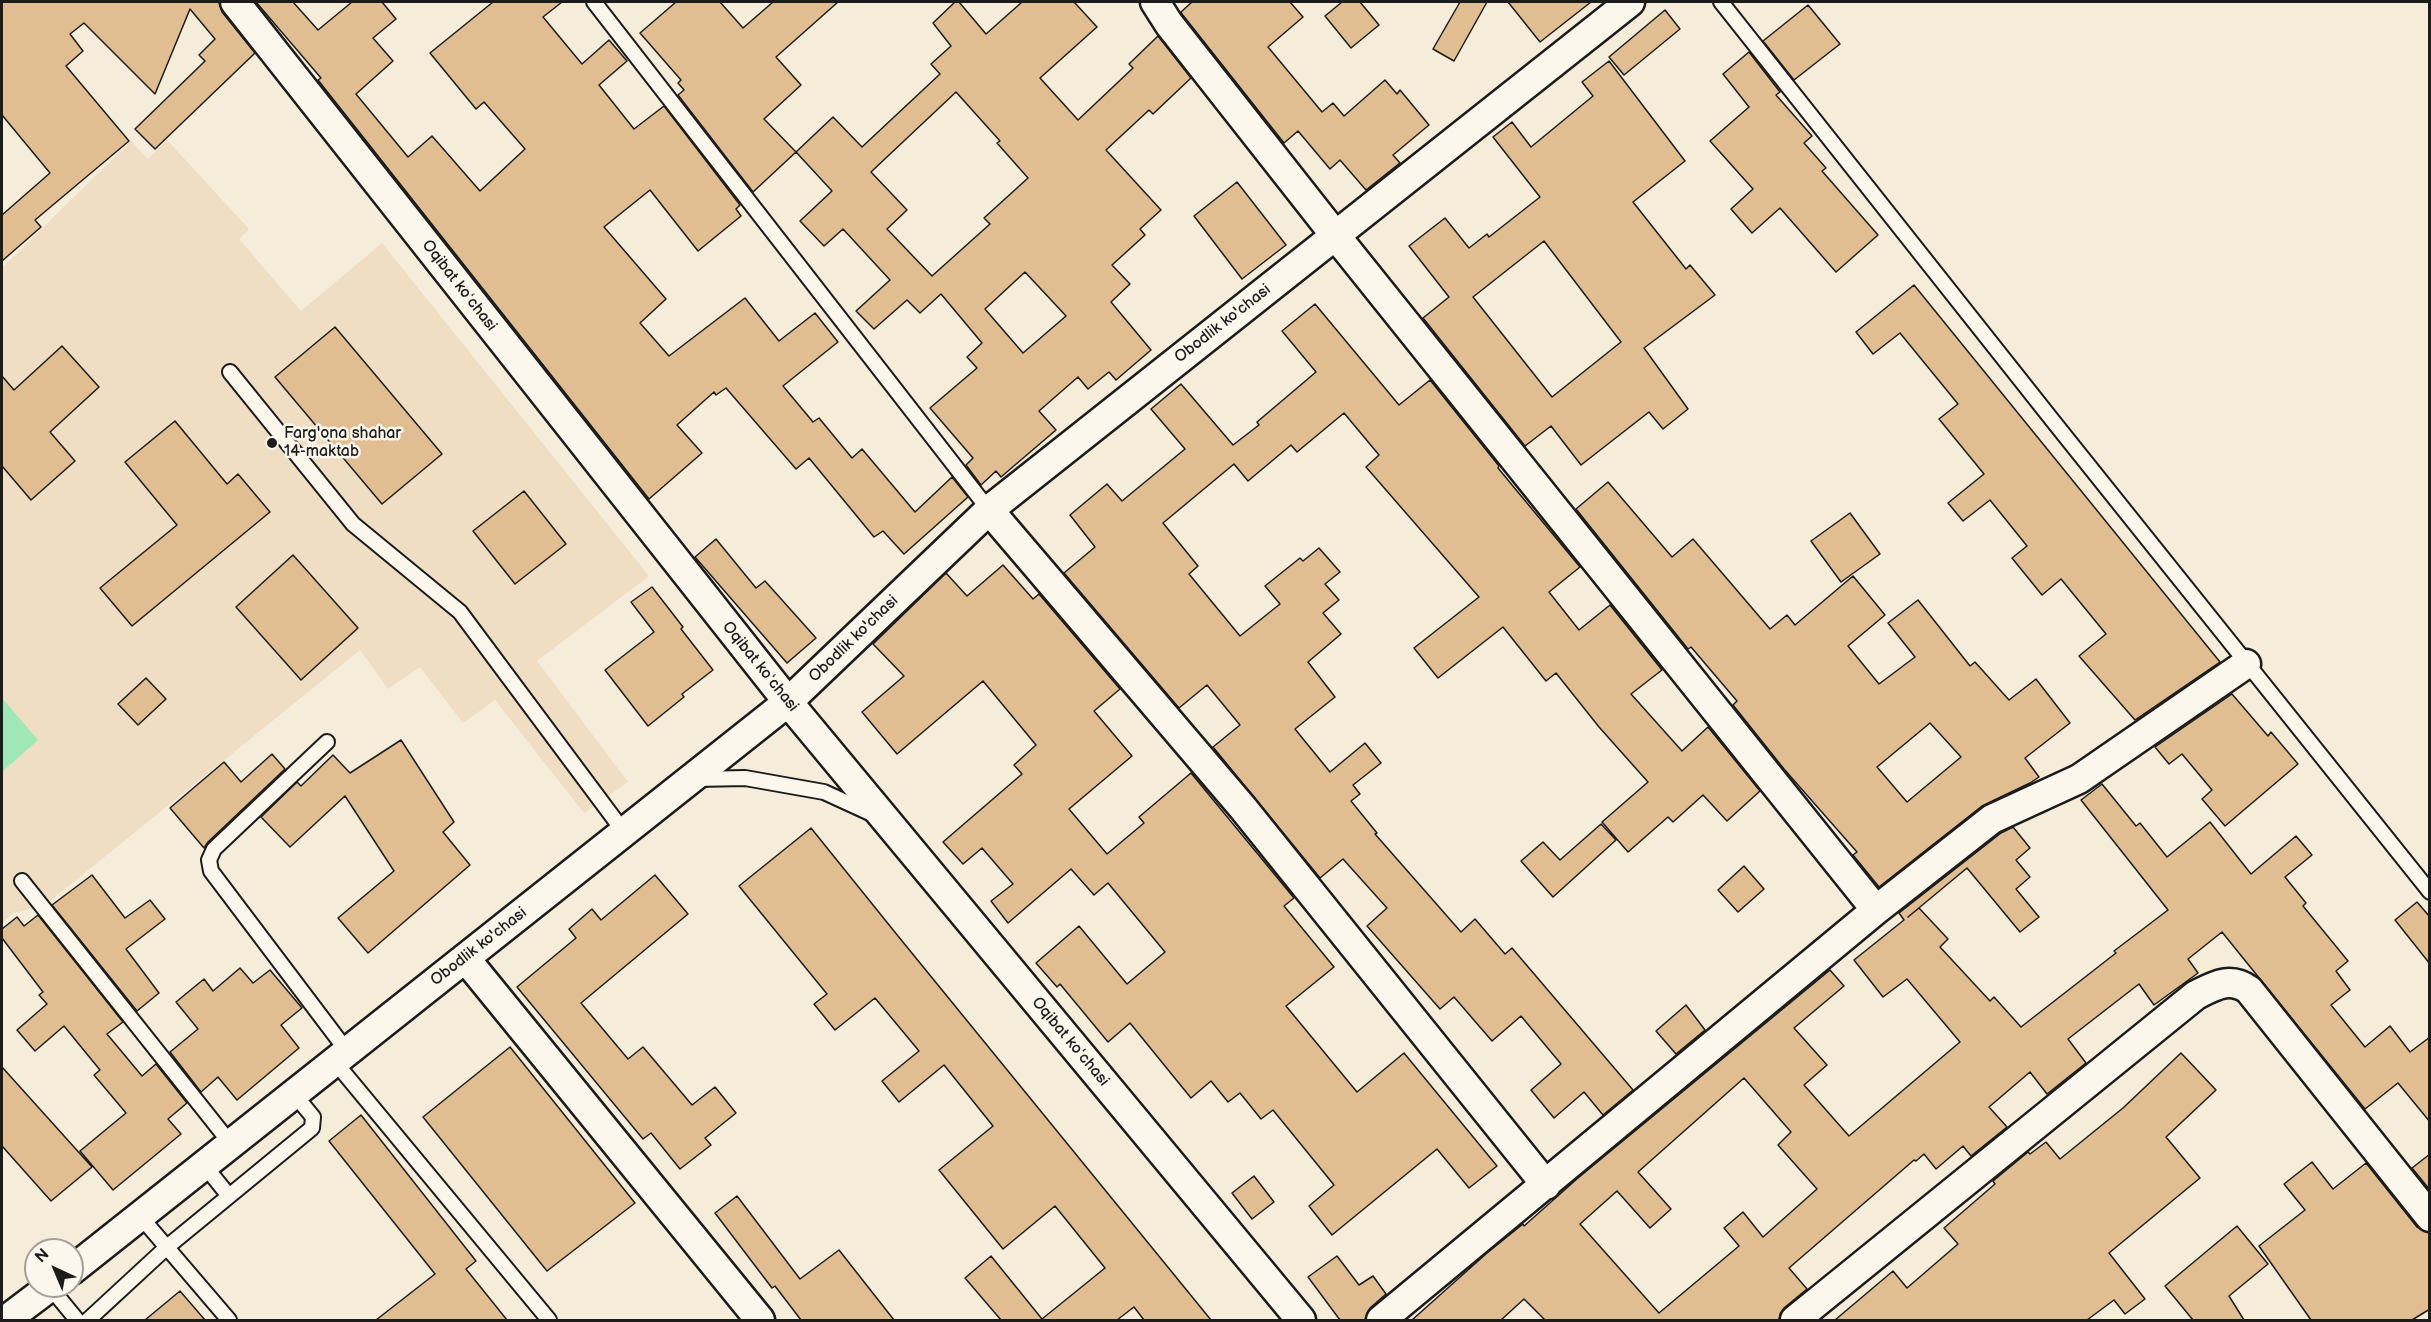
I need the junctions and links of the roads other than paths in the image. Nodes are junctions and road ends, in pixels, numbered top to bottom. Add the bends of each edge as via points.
1 (235, 2) edge
2 (594, 2) edge
3 (1630, 2) edge
4 (1721, 2) edge
5 (1159, 4) edge
6 (1335, 235) junction
7 (230, 372) dead end
8 (989, 510) junction
9 (2246, 664) junction
10 (788, 702) junction
11 (327, 742) dead end
12 (691, 779) junction
13 (887, 821) junction
14 (624, 832) junction
15 (22, 881) dead end
16 (2430, 892) edge
17 (1876, 910) junction
18 (465, 958) junction
19 (341, 1057) junction
20 (294, 1094) junction
21 (231, 1144) junction
22 (204, 1165) junction
23 (1546, 1185) junction
24 (229, 1196) junction
25 (140, 1216) junction
26 (2430, 1217) edge
27 (167, 1247) junction
28 (84, 1260) edge
29 (36, 1298) edge
30 (60, 1298) edge
31 (6, 1320) edge
32 (77, 1320) edge
33 (88, 1320) edge
34 (229, 1320) edge
35 (549, 1320) edge
36 (760, 1320) edge
37 (1301, 1320) edge
38 (1381, 1320) edge
39 (1795, 1320) edge

1 - 10 street, Oqibat koʻchasi
2 - 8 lane
3 - 6 street, Obodlik ko'chasi
4 - 9 lane
5 - 6 street via 1186,46
6 - 8 street, Obodlik ko'chasi
6 - 17 street
7 - 14 lane via 353,524 460,612
8 - 10 street, Obodlik ko'chasi
8 - 23 street via 1243,808
9 - 16 lane
9 - 17 street via 2079,779 1992,819
10 - 12 street, Obodlik ko'chasi
10 - 13 street, Oqibat koʻchasi
11 - 19 lane via 214,849 209,860 211,871
12 - 13 lane via 745,778 824,792
12 - 14 street, Obodlik ko'chasi
13 - 37 street, Oqibat koʻchasi
14 - 18 street, Obodlik ko'chasi
15 - 21 lane
17 - 23 street
18 - 19 street, Obodlik ko'chasi
18 - 36 street
19 - 20 street, Obodlik ko'chasi
19 - 35 lane
20 - 21 street, Obodlik ko'chasi
20 - 24 lane via 313,1117 312,1128
21 - 22 street, Obodlik ko'chasi
22 - 24 lane
22 - 25 street, Obodlik ko'chasi
23 - 38 street
24 - 27 lane
25 - 27 lane
25 - 28 street, Obodlik ko'chasi
26 - 39 street via 2249,990 2231,982 2196,995
27 - 33 lane
27 - 34 lane
29 - 31 street
30 - 32 lane

